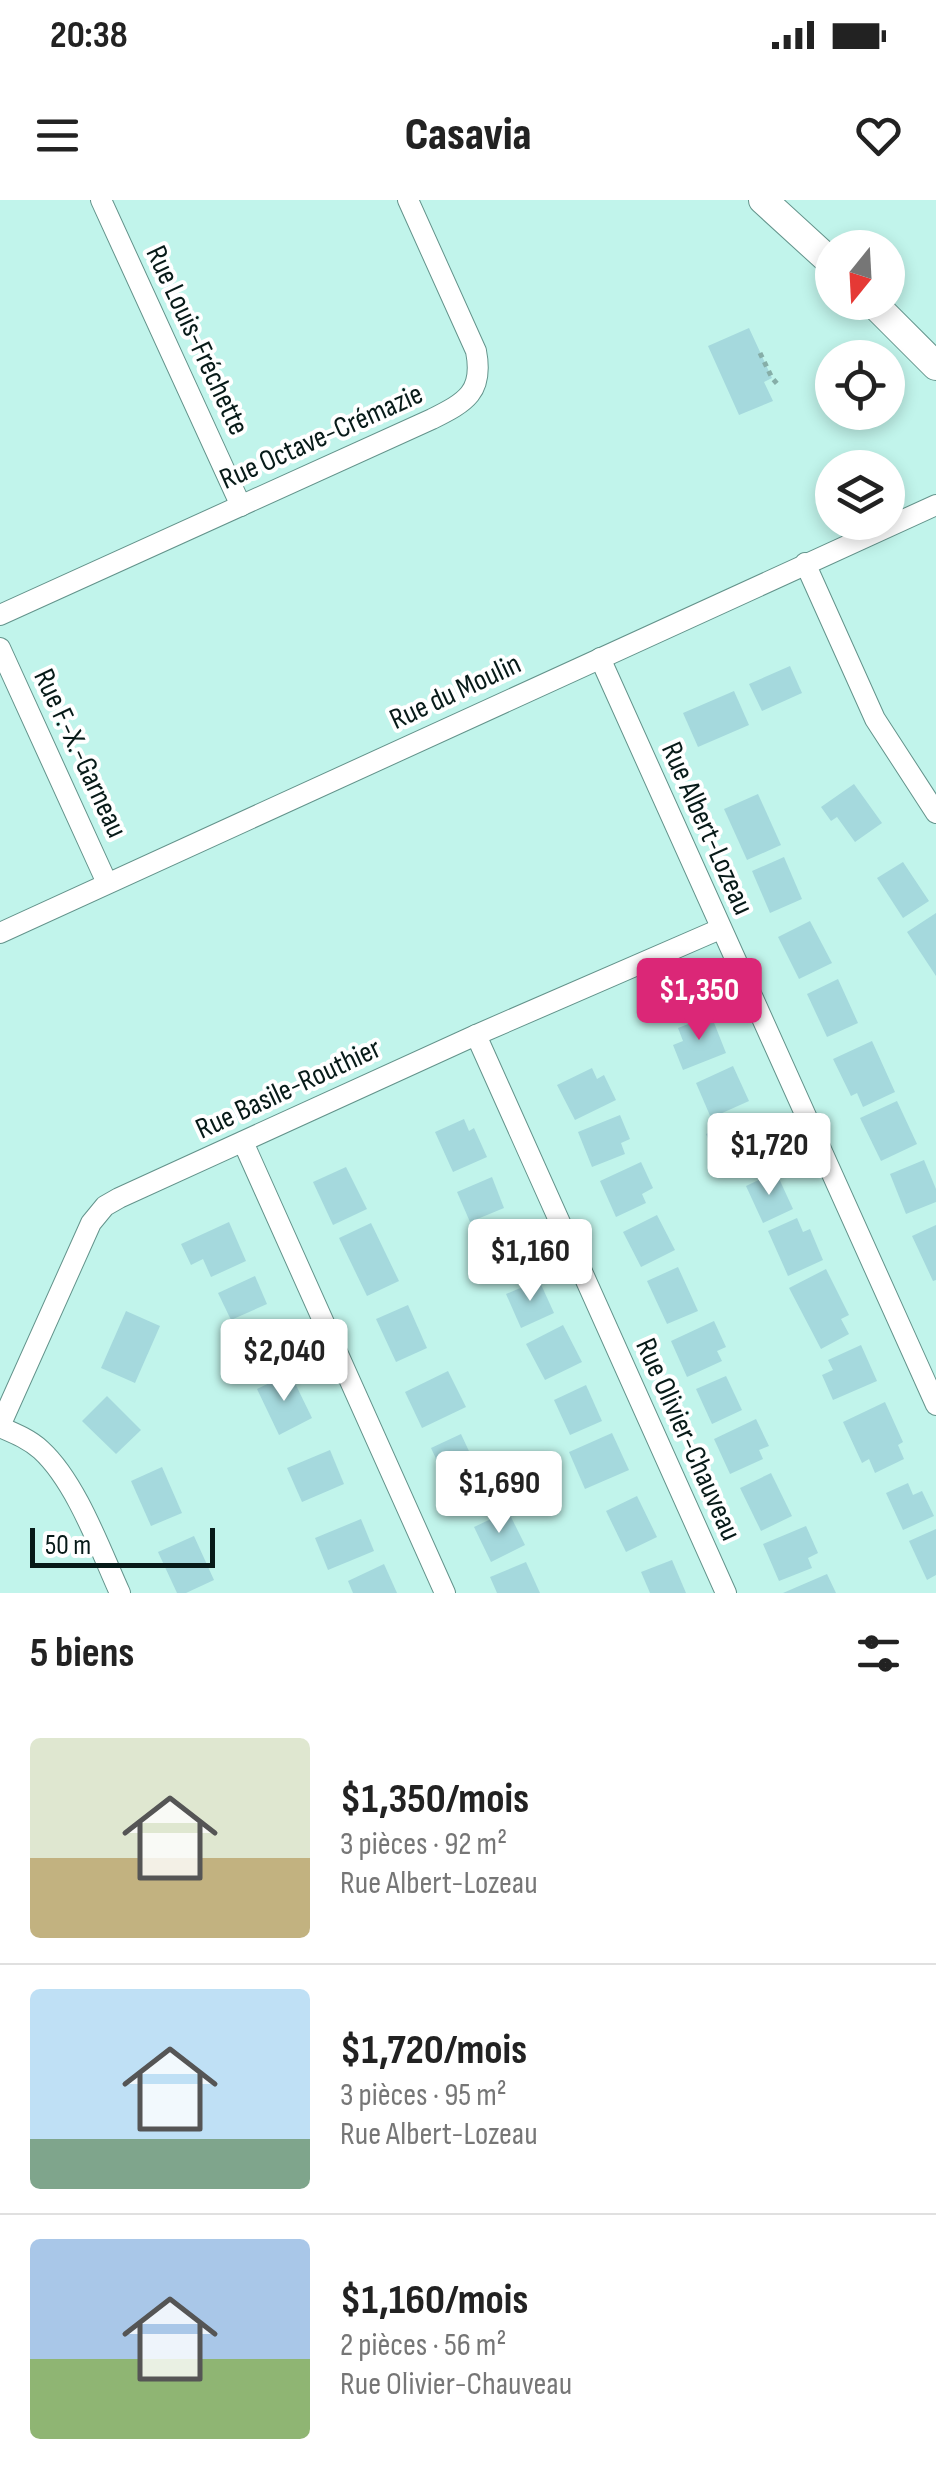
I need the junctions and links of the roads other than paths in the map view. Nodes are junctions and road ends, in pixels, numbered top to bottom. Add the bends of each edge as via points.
1 (101, 200) edge
2 (408, 200) edge
3 (763, 200) edge
4 (815, 247) edge
5 (890, 320) edge
6 (936, 366) edge
7 (936, 505) edge
8 (241, 506) junction
9 (805, 563) junction
10 (0, 615) edge
11 (0, 648) edge
12 (600, 658) junction
13 (936, 813) edge
14 (107, 883) junction
15 (720, 929) junction
16 (0, 933) edge
17 (476, 1035) junction
18 (243, 1142) junction
19 (936, 1405) edge
20 (0, 1426) edge
21 (120, 1593) edge
22 (445, 1593) edge
23 (726, 1593) edge

1 - 8 street, Rue Louis-Fréchette
2 - 8 street, Rue Octave-Crémazie via 476,351 471,394 432,419
3 - 4 main road
5 - 6 main road
7 - 9 street, Rue du Moulin
8 - 10 street, Rue Octave-Crémazie
9 - 12 street, Rue du Moulin
9 - 13 street via 864,697
11 - 14 street, Rue F.-X.-Garneau
12 - 14 street, Rue du Moulin
12 - 15 street, Rue Albert-Lozeau
14 - 16 street, Rue du Moulin
15 - 17 street, Rue Basile-Routhier
15 - 19 street, Rue Albert-Lozeau
17 - 18 street, Rue Basile-Routhier
17 - 23 street, Rue Olivier-Chauveau
18 - 20 street, Rue Basile-Routhier via 120,1198 96,1216
18 - 22 street
20 - 21 street via 39,1448 64,1478

